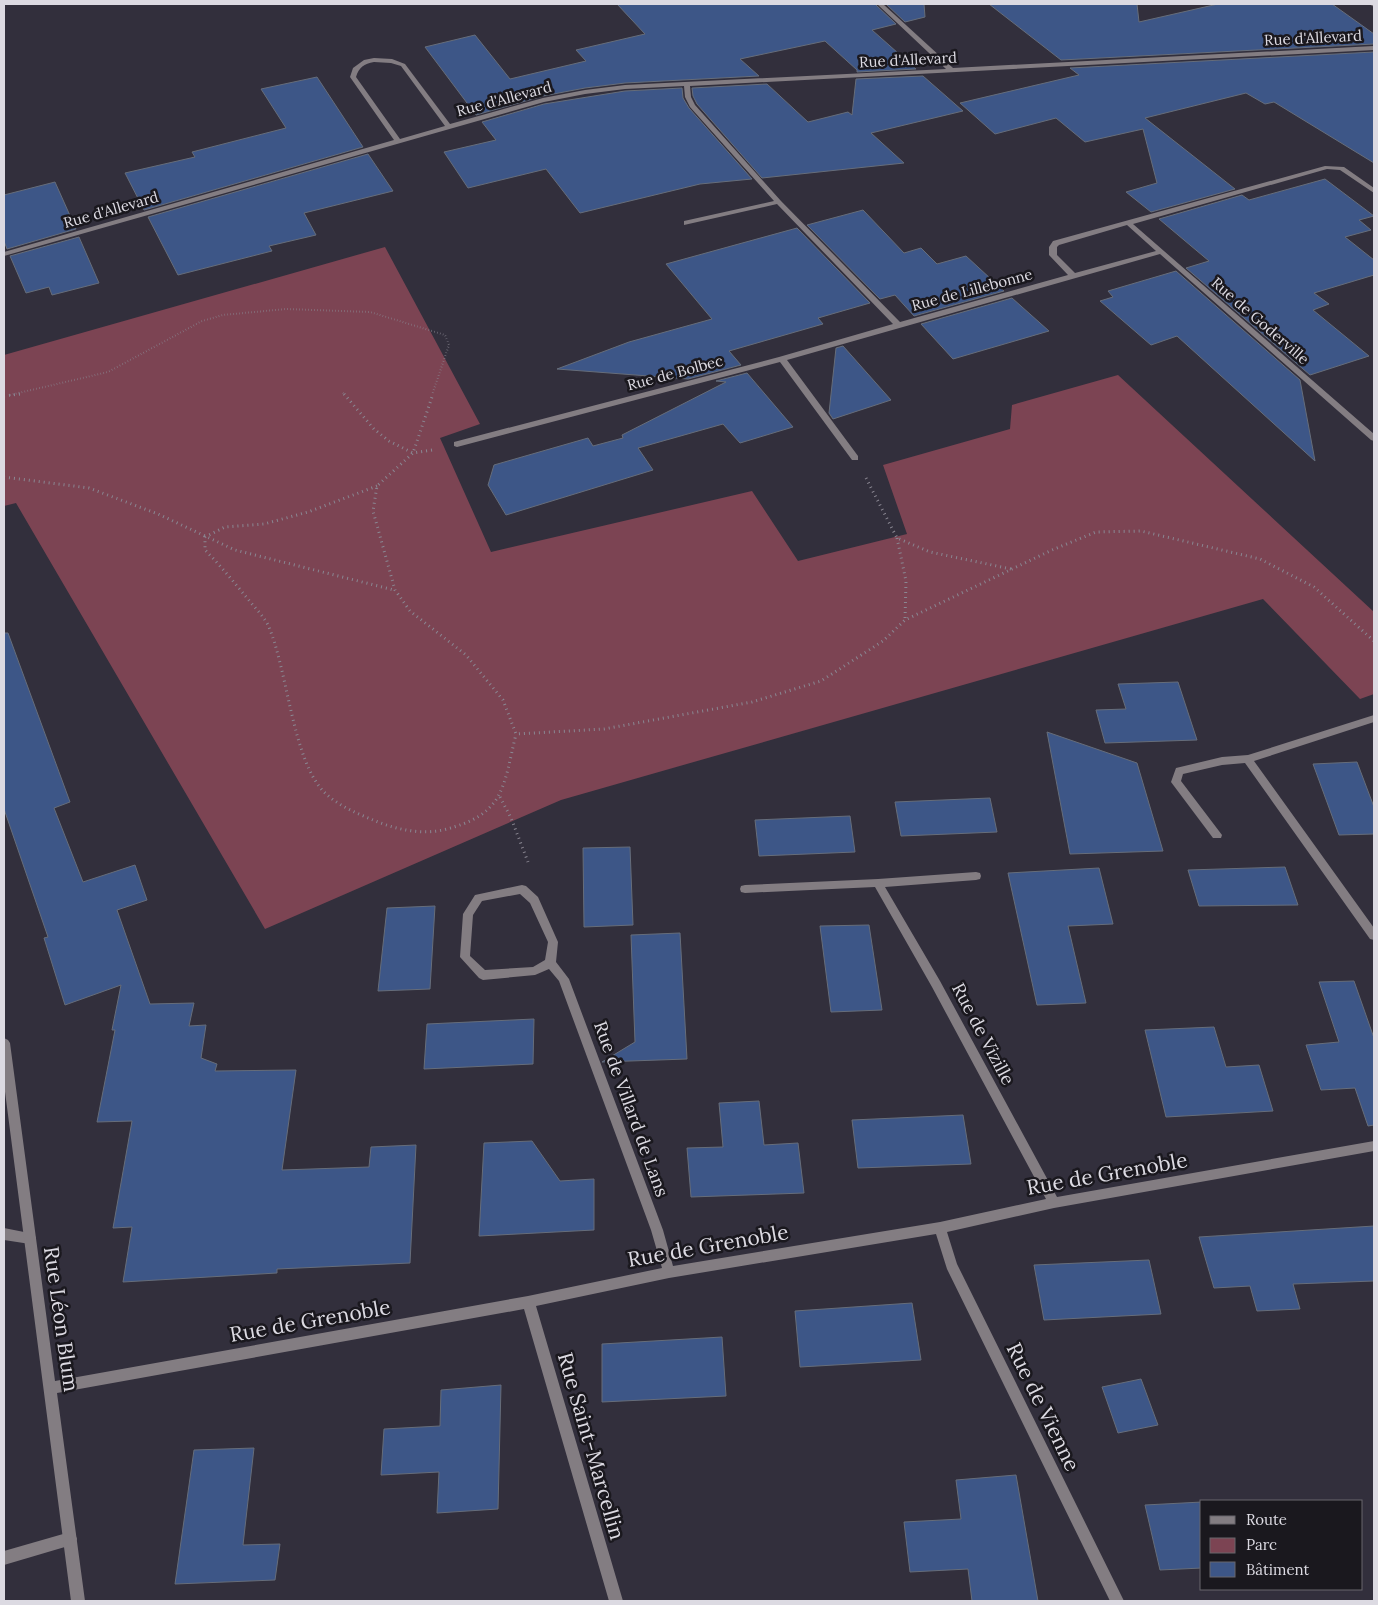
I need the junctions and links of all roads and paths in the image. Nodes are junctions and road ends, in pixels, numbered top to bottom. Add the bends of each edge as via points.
1 (880, 4) edge
2 (1374, 48) edge
3 (951, 70) junction
4 (687, 84) junction
5 (448, 126) junction
6 (398, 141) junction
7 (1374, 191) edge
8 (779, 202) junction
9 (1128, 223) junction
10 (686, 224) dead end
11 (1160, 252) junction
12 (4, 254) edge
13 (1074, 276) junction
14 (898, 324) junction
15 (782, 359) junction
16 (343, 393) dead end
17 (4, 396) edge
18 (1374, 438) edge
19 (457, 444) joint
20 (413, 453) junction
21 (855, 458) joint
22 (4, 477) edge
23 (377, 486) junction
24 (206, 537) junction
25 (896, 538) junction
26 (1012, 570) junction
27 (394, 590) junction
28 (905, 620) junction
29 (1374, 642) edge
30 (1374, 718) edge
31 (516, 734) junction
32 (1248, 759) junction
33 (500, 797) junction
34 (1217, 835) dead end
35 (976, 876) dead end
36 (878, 883) junction
37 (522, 889) junction
38 (745, 889) dead end
39 (1374, 936) edge
40 (550, 963) junction
41 (4, 1043) edge
42 (1374, 1146) edge
43 (1054, 1203) junction
44 (940, 1228) junction
45 (4, 1234) edge
46 (30, 1238) junction
47 (669, 1272) junction
48 (528, 1302) junction
49 (50, 1388) junction
50 (70, 1539) junction
51 (4, 1558) edge
52 (78, 1601) edge
53 (616, 1601) edge
54 (1117, 1601) edge

1 - 3 street
2 - 3 street, Rue d'Allevard
3 - 4 street, Rue d'Allevard
4 - 5 street, Rue d'Allevard via 585,92
4 - 8 street, Rue de Lillebonne via 692,106
5 - 6 street, Rue d'Allevard
5 - 6 street, Rue d'Allevard via 403,65 385,60 364,62 355,69 353,77
6 - 12 street, Rue d'Allevard
7 - 9 street, Rue de Lillebonne via 1342,168 1327,167
8 - 10 street
8 - 14 street, Rue de Lillebonne
9 - 11 street, Rue de Goderville
9 - 13 street, Rue de Lillebonne via 1056,243 1053,255
11 - 13 street, Rue de Lillebonne
11 - 18 street, Rue de Goderville
13 - 14 street, Rue de Lillebonne
14 - 15 street, Rue de Bolbec
15 - 19 street, Rue de Bolbec
15 - 21 street
16 - 20 path via 374,429
17 - 20 path via 108,372 202,321 222,315 286,309 370,312 445,336 449,345
19 - 20 path
20 - 23 path
21 - 25 path
22 - 24 path via 89,488 158,514
23 - 24 path via 308,512 264,524 225,527
23 - 27 path via 373,511
24 - 27 path via 236,550
24 - 33 path via 205,550 268,623 306,758 318,785 338,804 374,821 417,832 444,831 484,813
25 - 26 path via 930,552
25 - 28 path via 906,580
26 - 28 path
26 - 29 path via 1096,532 1141,531 1260,560 1314,586
27 - 31 path via 410,611 466,655 503,700
28 - 31 path via 883,641 821,681 760,699 604,728
30 - 32 street
31 - 33 path
32 - 34 street via 1179,771 1176,782
32 - 39 street
33 - 37 path via 528,862
35 - 36 street
36 - 38 street
36 - 43 street, Rue de Vizille
37 - 40 street via 534,900 554,942
37 - 40 street via 479,898 468,914 465,958 482,974 535,971
40 - 47 street, Rue de Villard de Lans via 564,979 657,1230
41 - 46 street, Rue Léon Blum
42 - 43 street, Rue de Grenoble
43 - 44 street, Rue de Grenoble
44 - 47 street, Rue de Grenoble
44 - 54 street, Rue de Vienne via 951,1266
45 - 46 street
46 - 49 street, Rue Léon Blum
47 - 48 street, Rue de Grenoble
48 - 49 street, Rue de Grenoble
48 - 53 street, Rue Saint-Marcellin
49 - 50 street, Rue Léon Blum
50 - 51 street
50 - 52 street, Rue Léon Blum

